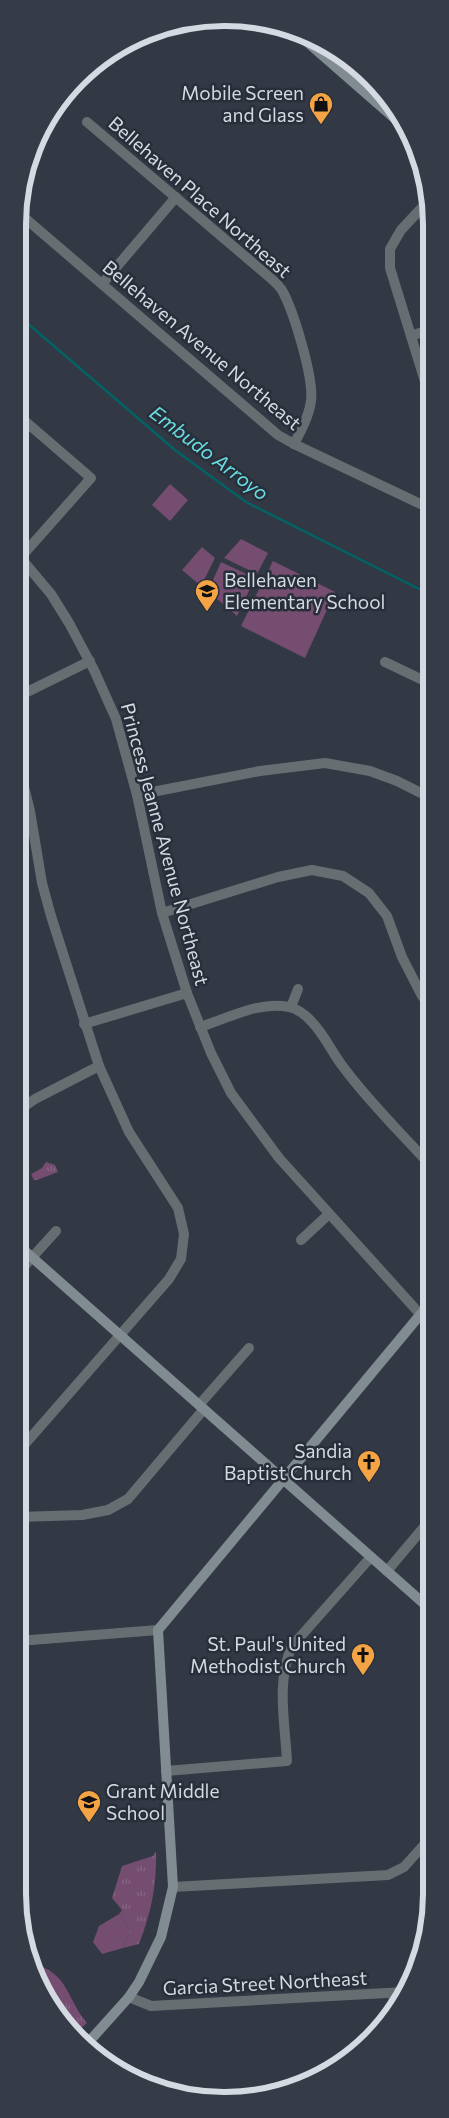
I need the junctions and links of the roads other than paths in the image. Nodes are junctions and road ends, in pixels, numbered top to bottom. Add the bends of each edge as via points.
1 (314, 48) edge
2 (388, 113) edge
3 (87, 122) dead end
4 (176, 198) junction
5 (422, 208) edge
6 (26, 219) edge
7 (102, 284) junction
8 (423, 332) edge
9 (411, 336) junction
10 (423, 375) edge
11 (26, 422) edge
12 (294, 444) junction
13 (423, 504) edge
14 (26, 549) edge
15 (26, 563) edge
16 (90, 661) junction
17 (385, 662) dead end
18 (423, 680) edge
19 (26, 693) edge
20 (423, 794) edge
21 (26, 795) edge
22 (137, 795) junction
23 (162, 913) junction
24 (298, 989) dead end
25 (187, 993) junction
26 (423, 997) edge
27 (291, 1007) junction
28 (84, 1024) junction
29 (200, 1027) junction
30 (99, 1066) junction
31 (26, 1106) edge
32 (423, 1158) edge
33 (329, 1214) junction
34 (56, 1231) dead end
35 (301, 1240) dead end
36 (26, 1252) edge
37 (32, 1257) junction
38 (26, 1264) edge
39 (423, 1311) edge
40 (420, 1314) junction
41 (120, 1335) junction
42 (249, 1348) dead end
43 (202, 1407) junction
44 (26, 1443) edge
45 (284, 1480) junction
46 (26, 1517) edge
47 (423, 1528) edge
48 (371, 1557) junction
49 (387, 1571) junction
50 (423, 1603) edge
51 (158, 1630) junction
52 (26, 1640) edge
53 (166, 1771) junction
54 (423, 1846) edge
55 (173, 1887) junction
56 (393, 1993) junction
57 (396, 1993) edge
58 (130, 1997) junction
59 (393, 1997) edge
60 (91, 2040) edge

1 - 2 street
3 - 4 street, Bellehaven Place Northeast
4 - 7 street
4 - 12 street, Bellehaven Place Northeast via 282,290 302,347 310,384 308,415
5 - 9 street via 401,230 390,249 390,268
6 - 7 street, Bellehaven Avenue Northeast
7 - 12 street, Bellehaven Avenue Northeast via 265,424
8 - 9 street
9 - 10 street
11 - 14 street via 91,478
12 - 13 street, Bellehaven Avenue Northeast
15 - 16 street, Princess Jeanne Avenue Northeast via 51,594
16 - 19 street
16 - 22 street, Princess Jeanne Avenue Northeast via 116,719
17 - 18 street
20 - 22 street via 370,771 325,763 260,770
21 - 28 street via 46,899
22 - 23 street, Princess Jeanne Avenue Northeast
23 - 25 street, Princess Jeanne Avenue Northeast
23 - 26 street via 278,877 312,870 343,876 369,894 387,916 402,957
24 - 27 street
25 - 28 street
25 - 29 street, Princess Jeanne Avenue Northeast
27 - 29 street via 272,1005 257,1008
27 - 32 street via 309,1018 342,1067
28 - 30 street
29 - 33 street, Princess Jeanne Avenue Northeast via 231,1093 279,1158
30 - 31 street
30 - 41 street via 129,1132 178,1208 184,1234 181,1259 169,1279
33 - 35 street
33 - 40 street, Princess Jeanne Avenue Northeast
34 - 37 street
36 - 37 street
37 - 38 street
37 - 41 street
39 - 40 street
40 - 45 street
41 - 43 street
41 - 44 street
42 - 43 street
43 - 45 street
43 - 46 street via 128,1499 108,1510 82,1515
45 - 48 street
45 - 51 street
47 - 49 street
48 - 49 street
48 - 53 street via 292,1646 286,1660 283,1676 287,1761
49 - 50 street
51 - 52 street
51 - 53 street
53 - 55 street
54 - 55 street via 404,1867 388,1875
55 - 58 street via 162,1936
56 - 57 street, Garcia Street Northeast
56 - 58 street, Garcia Street Northeast via 151,2006
56 - 59 street
58 - 60 street

